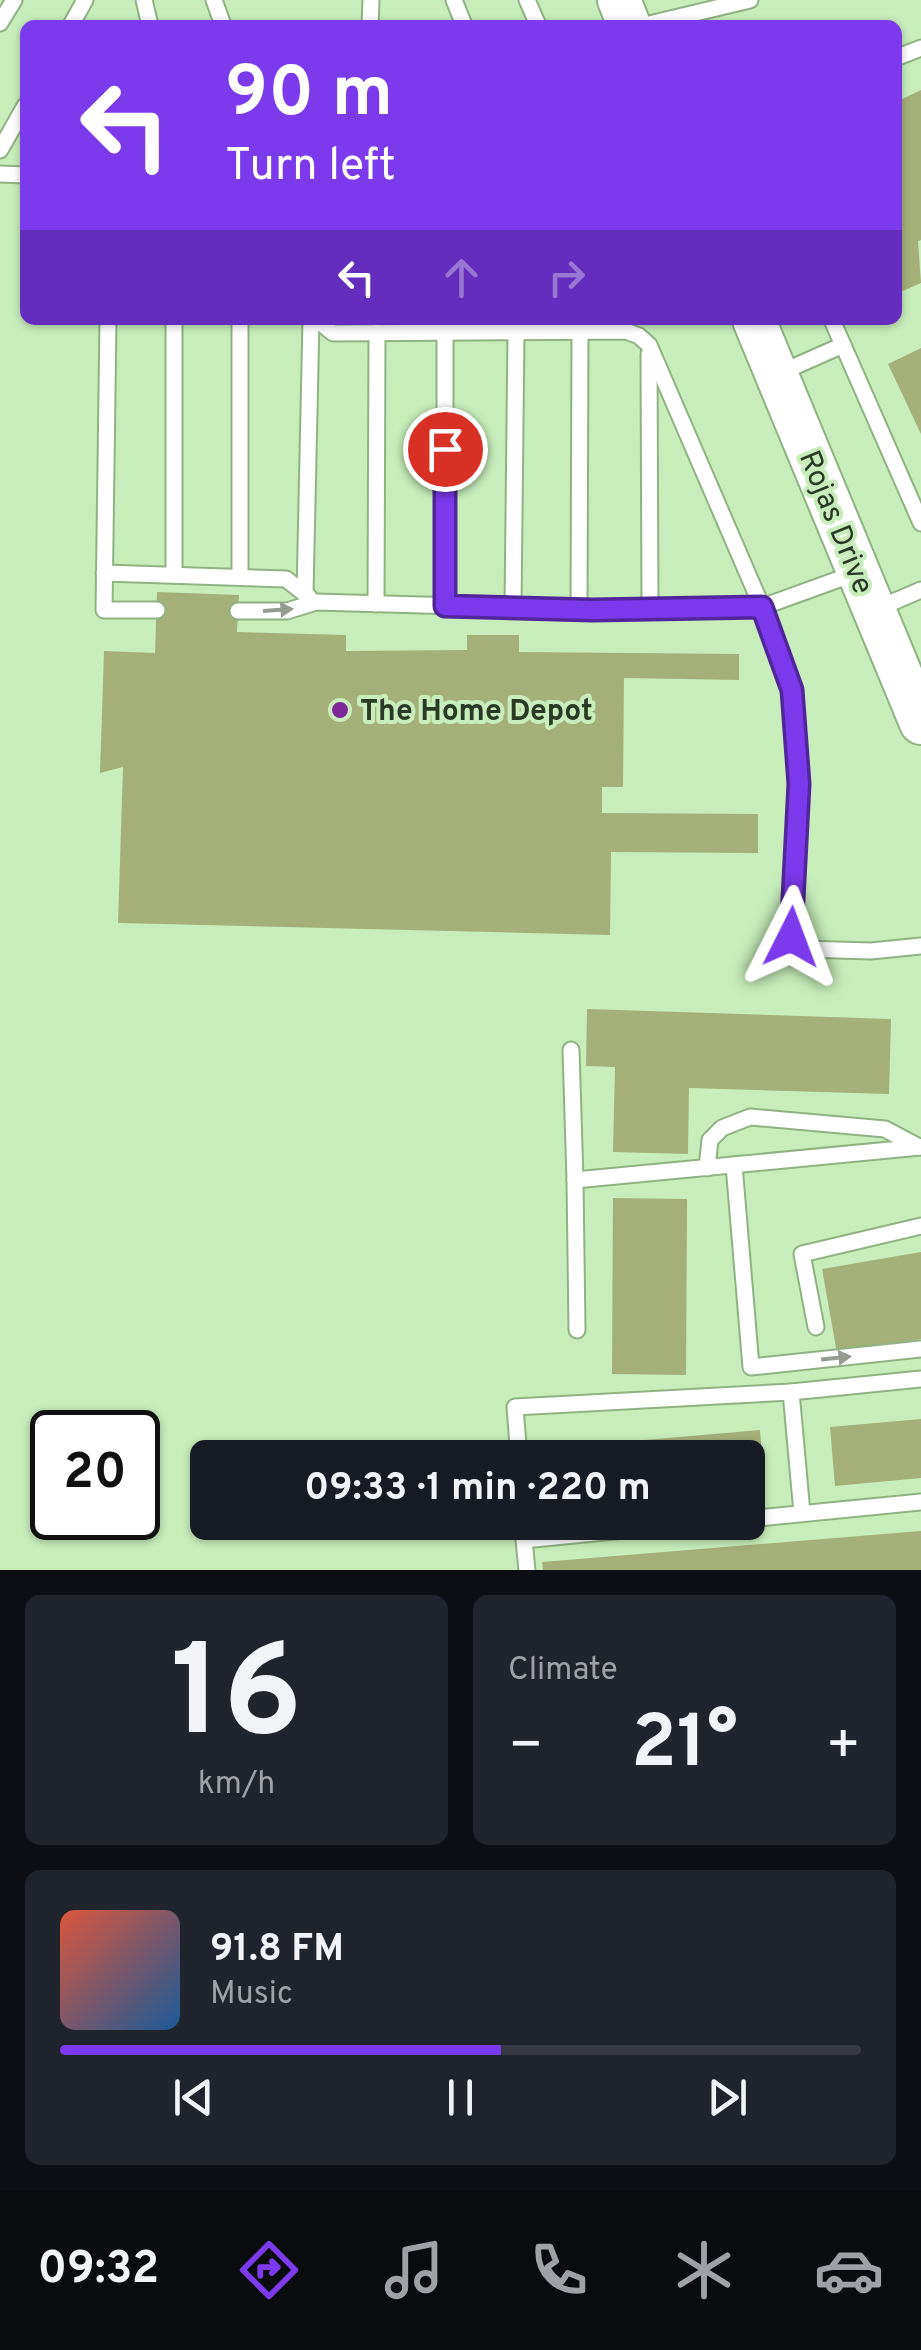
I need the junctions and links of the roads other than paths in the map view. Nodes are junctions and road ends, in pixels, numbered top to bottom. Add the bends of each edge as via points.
1 (14, 0) edge
2 (750, 0) edge
3 (688, 6) edge
4 (656, 20) edge
5 (0, 23) edge
6 (20, 120) edge
7 (0, 150) edge
8 (108, 325) edge
9 (174, 325) edge
10 (240, 325) edge
11 (314, 325) edge
12 (322, 325) edge
13 (756, 325) edge
14 (834, 325) edge
15 (580, 331) junction
16 (377, 332) junction
17 (445, 332) junction
18 (516, 332) junction
19 (649, 344) junction
20 (843, 345) junction
21 (777, 374) junction
22 (921, 523) edge
23 (104, 573) junction
24 (174, 576) junction
25 (240, 578) junction
26 (921, 590) edge
27 (866, 591) junction
28 (310, 598) junction
29 (376, 604) junction
30 (445, 606) junction
31 (762, 607) junction
32 (513, 608) junction
33 (650, 609) junction
34 (156, 610) dead end
35 (579, 610) junction
36 (238, 611) dead end
37 (918, 705) edge
38 (921, 946) edge
39 (571, 1050) dead end
40 (920, 1147) edge
41 (734, 1165) junction
42 (707, 1168) junction
43 (575, 1180) junction
44 (921, 1226) edge
45 (816, 1327) dead end
46 (577, 1330) dead end
47 (921, 1349) edge
48 (921, 1379) edge
49 (791, 1392) junction
50 (517, 1440) edge
51 (921, 1502) edge
52 (802, 1513) junction
53 (765, 1516) edge
54 (524, 1540) edge
55 (526, 1570) edge

1 - 5 lane
2 - 3 lane
3 - 4 lane
6 - 7 lane
8 - 23 lane
9 - 24 lane
10 - 25 lane
11 - 28 lane
12 - 16 lane via 333,332
13 - 21 main road, Rojas Drive
14 - 20 lane
15 - 18 lane
15 - 19 lane via 626,331
15 - 35 lane
16 - 17 lane
16 - 29 lane
17 - 18 lane
17 - 30 lane
18 - 32 lane
19 - 31 lane
19 - 33 lane
20 - 21 lane
20 - 22 lane
21 - 27 main road, Rojas Drive
23 - 24 lane
23 - 34 lane via 104,610
24 - 25 lane
25 - 28 lane via 286,579
26 - 27 lane
27 - 31 lane
27 - 37 main road, Rojas Drive
28 - 29 lane
36 -> 28 lane via 287,611
29 - 30 lane
30 - 32 lane
31 - 33 lane
31 - 38 lane via 792,690 799,784 791,937 803,949
32 - 35 lane
33 - 35 lane
39 - 43 lane
40 - 41 lane
40 - 42 lane via 886,1128 750,1118 710,1140
41 - 42 lane
41 -> 47 lane via 751,1367
42 - 43 lane
43 - 46 lane
44 - 45 lane via 802,1254
48 - 49 lane
49 - 50 lane via 515,1407
49 - 52 lane
51 - 52 lane
52 - 53 lane
54 - 55 lane

